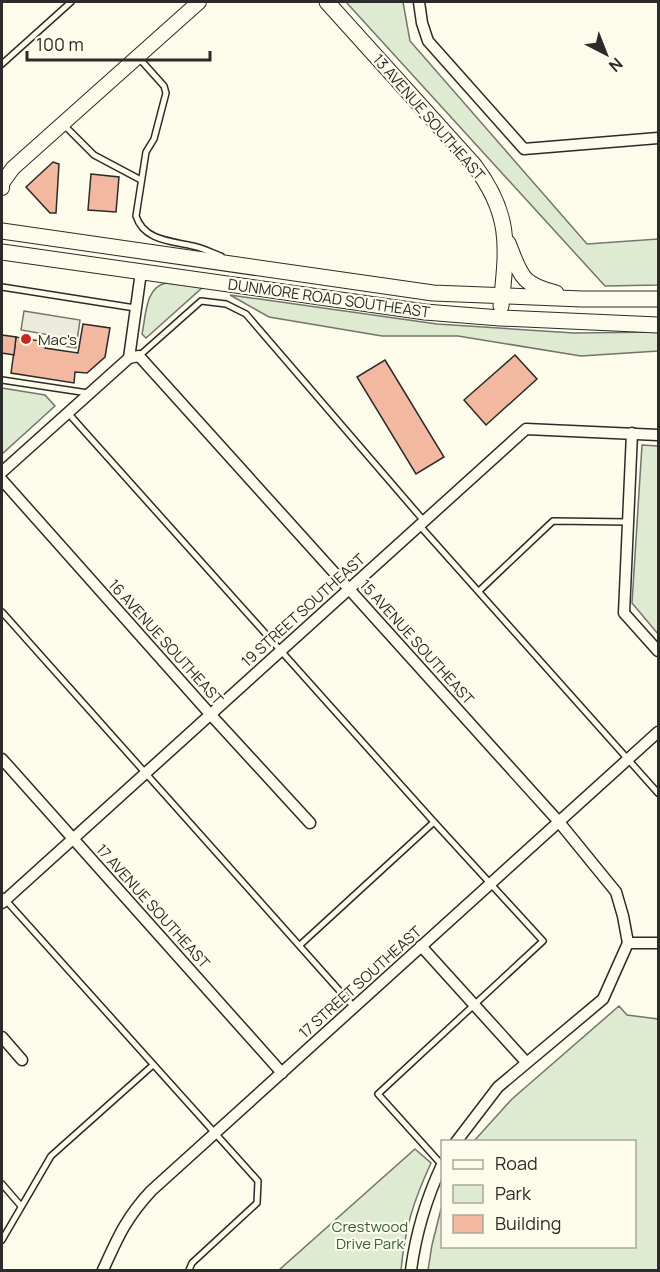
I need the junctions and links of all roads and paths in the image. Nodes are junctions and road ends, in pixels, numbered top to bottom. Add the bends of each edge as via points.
1 (71, 2) edge
2 (199, 2) edge
3 (327, 2) edge
4 (419, 2) edge
5 (138, 57) junction
6 (2, 62) edge
7 (63, 123) junction
8 (658, 138) edge
9 (141, 180) junction
10 (2, 184) edge
11 (2, 231) edge
12 (506, 239) junction
13 (2, 252) edge
14 (249, 267) junction
15 (141, 272) junction
16 (2, 286) edge
17 (502, 297) junction
18 (658, 298) edge
19 (582, 299) junction
20 (135, 308) junction
21 (500, 318) junction
22 (658, 325) edge
23 (134, 357) junction
24 (2, 380) edge
25 (89, 393) junction
26 (68, 413) junction
27 (632, 434) junction
28 (658, 435) edge
29 (2, 472) edge
30 (2, 480) edge
31 (628, 522) junction
32 (422, 523) junction
33 (349, 589) junction
34 (479, 591) junction
35 (2, 612) edge
36 (281, 650) junction
37 (658, 651) edge
38 (210, 714) junction
39 (658, 732) edge
40 (2, 759) edge
41 (628, 759) junction
42 (144, 774) junction
43 (658, 793) edge
44 (434, 822) junction
45 (559, 822) junction
46 (309, 823) dead end
47 (72, 838) junction
48 (490, 884) junction
49 (3, 899) edge
50 (628, 943) junction
51 (658, 943) edge
52 (300, 945) junction
53 (421, 946) junction
54 (474, 1005) junction
55 (354, 1007) junction
56 (2, 1037) edge
57 (22, 1060) dead end
58 (526, 1062) junction
59 (153, 1065) junction
60 (282, 1072) junction
61 (215, 1133) junction
62 (458, 1140) edge
63 (441, 1164) edge
64 (441, 1167) edge
65 (2, 1184) edge
66 (21, 1206) junction
67 (2, 1240) edge
68 (103, 1270) edge
69 (189, 1270) edge
70 (411, 1270) edge

1 - 6 lane
2 - 5 street
3 - 12 main road, 13 AVENUE SOUTHEAST via 484,178 499,206
4 - 8 street via 428,41 524,149
5 - 7 street
5 - 9 lane via 166,93
7 - 9 lane via 94,155
7 - 10 street via 13,168
9 - 14 lane via 136,216 142,226 157,238 195,246
11 - 14 main road, DUNMORE ROAD SOUTHEAST
12 - 17 main road, 13 AVENUE SOUTHEAST
12 - 19 main road via 521,274 532,286
13 - 15 main road, DUNMORE ROAD SOUTHEAST
14 - 17 main road, DUNMORE ROAD SOUTHEAST via 433,293
15 - 20 street
15 - 21 main road, DUNMORE ROAD SOUTHEAST via 425,312
16 - 20 lane
17 - 19 main road, DUNMORE ROAD SOUTHEAST
17 - 21 main road, 13 AVENUE SOUTHEAST
18 - 19 main road, DUNMORE ROAD SOUTHEAST
20 - 23 street
21 - 22 main road, DUNMORE ROAD SOUTHEAST
23 - 25 street
23 - 32 lane via 201,301 226,303 246,314
23 - 33 street, 15 AVENUE SOUTHEAST
24 - 25 lane
25 - 26 street
26 - 29 street
26 - 36 lane
27 - 28 street, 19 STREET SOUTHEAST
27 - 31 street
27 - 32 street, 19 STREET SOUTHEAST via 526,429
30 - 38 street, 16 AVENUE SOUTHEAST
31 - 34 lane via 553,521
31 - 37 street via 624,613
32 - 33 street, 19 STREET SOUTHEAST
32 - 34 lane
33 - 36 street, 19 STREET SOUTHEAST
33 - 45 street, 15 AVENUE SOUTHEAST
34 - 41 lane
35 - 42 lane
36 - 38 street, 19 STREET SOUTHEAST
36 - 44 lane
38 - 42 street, 19 STREET SOUTHEAST
38 - 46 street, 16 AVENUE SOUTHEAST
39 - 41 street, 17 STREET SOUTHEAST
40 - 47 street, 17 AVENUE SOUTHEAST
41 - 43 lane
41 - 45 street, 17 STREET SOUTHEAST
42 - 47 street, 19 STREET SOUTHEAST
42 - 52 lane
44 - 48 lane
44 - 52 lane
45 - 48 street, 17 STREET SOUTHEAST
45 - 50 street, 15 AVENUE SOUTHEAST via 616,892
47 - 49 street, 19 STREET SOUTHEAST
47 - 60 street, 17 AVENUE SOUTHEAST
48 - 53 street, 17 STREET SOUTHEAST
48 - 54 lane via 543,941
49 - 59 lane
50 - 51 street
50 - 58 street via 603,999
52 - 55 lane
53 - 54 street
53 - 55 street, 17 STREET SOUTHEAST
54 - 58 street
54 - 63 lane via 378,1094
55 - 60 street, 17 STREET SOUTHEAST
56 - 57 street
58 - 62 street via 498,1087
59 - 61 lane
59 - 66 lane via 51,1156
60 - 61 street, 17 STREET SOUTHEAST
61 - 68 street, 17 STREET SOUTHEAST via 134,1209
61 - 69 lane via 258,1181 257,1203
64 - 70 street via 414,1242
65 - 66 lane
66 - 67 lane

